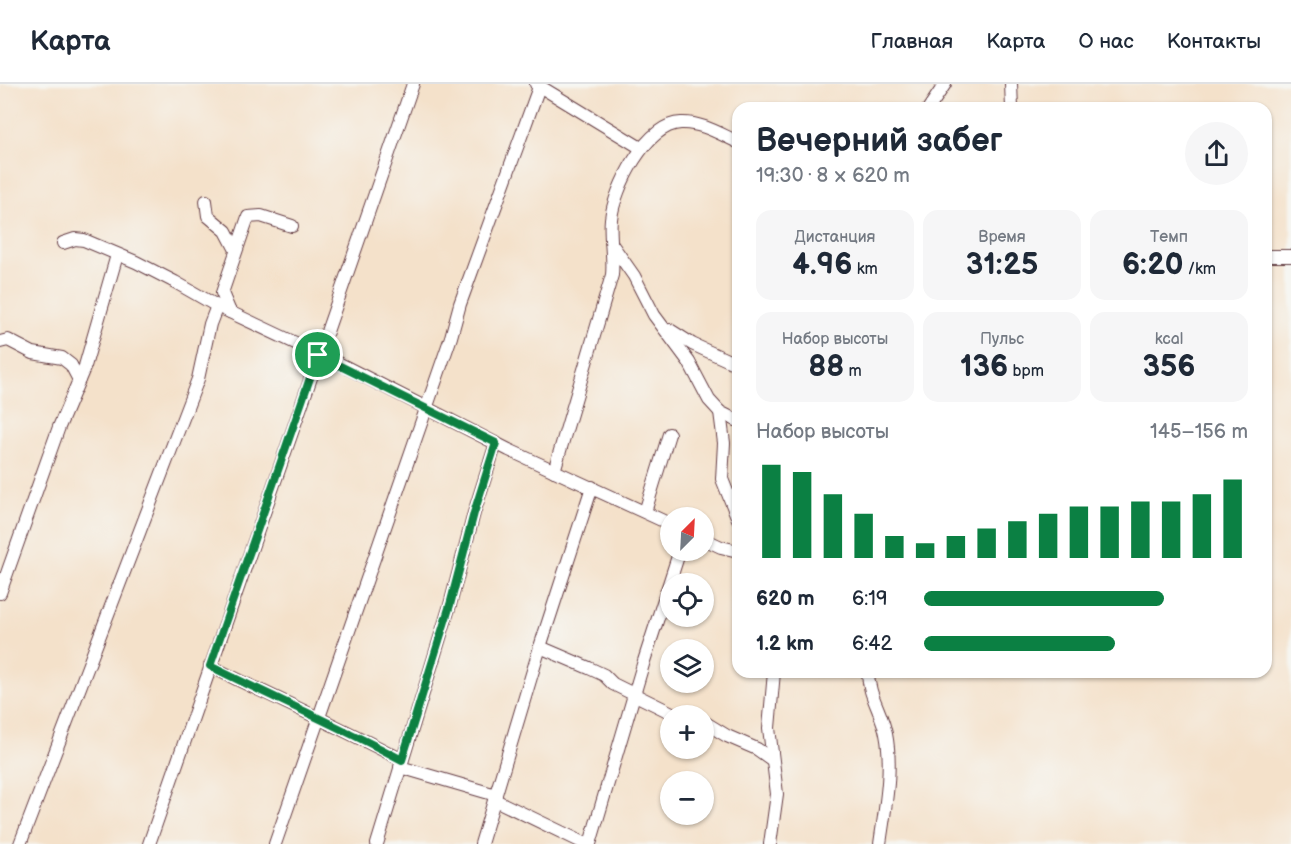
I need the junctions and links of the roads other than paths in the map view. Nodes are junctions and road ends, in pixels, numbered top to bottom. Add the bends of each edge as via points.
1 (413, 84) edge
2 (945, 84) edge
3 (1011, 84) edge
4 (538, 85) edge
5 (933, 102) edge
6 (1012, 102) edge
7 (732, 139) edge
8 (640, 148) junction
9 (206, 201) dead end
10 (292, 226) dead end
11 (63, 243) dead end
12 (612, 245) junction
13 (236, 250) junction
14 (117, 255) junction
15 (1272, 256) edge
16 (1291, 256) edge
17 (217, 306) junction
18 (230, 312) junction
19 (663, 326) junction
20 (0, 342) edge
21 (318, 355) junction
22 (732, 362) edge
23 (79, 380) junction
24 (427, 407) junction
25 (720, 412) junction
26 (732, 418) edge
27 (669, 434) dead end
28 (496, 443) junction
29 (554, 471) junction
30 (592, 487) junction
31 (732, 504) edge
32 (645, 512) junction
33 (660, 519) edge
34 (714, 544) edge
35 (732, 550) edge
36 (676, 561) edge
37 (0, 593) edge
38 (540, 647) junction
39 (210, 666) junction
40 (773, 678) edge
41 (868, 678) edge
42 (635, 695) junction
43 (660, 707) edge
44 (318, 716) junction
45 (714, 728) edge
46 (771, 759) junction
47 (401, 763) junction
48 (495, 797) junction
49 (20, 844) edge
50 (149, 844) edge
51 (274, 844) edge
52 (377, 844) edge
53 (481, 844) edge
54 (588, 844) edge
55 (770, 844) edge
56 (880, 844) edge

1 - 21 street
2 - 5 street
3 - 6 street
4 - 8 street
4 - 24 street
7 - 8 street via 701,125 680,123 667,126
8 - 12 street via 612,212
9 - 13 street via 208,216 226,231
10 - 13 street via 261,216 248,217
11 - 14 street via 84,240
12 - 19 street
12 - 29 street via 612,275
13 - 18 street via 222,293
14 - 17 street
14 - 23 street
15 - 16 street
17 - 18 street
17 - 49 street via 198,379
18 - 21 street
19 - 22 street
19 - 25 street
20 - 23 street via 8,340 33,353 62,358 72,365
21 - 24 street
21 - 39 street
23 - 37 street
24 - 28 street
24 - 44 street
25 - 26 street
25 - 31 street via 724,443 722,479
27 - 32 street
28 - 29 street
28 - 47 street
29 - 30 street
30 - 32 street
30 - 38 street
32 - 33 street
34 - 35 street
36 - 42 street
38 - 42 street via 589,668
38 - 48 street
39 - 44 street
39 - 50 street
40 - 46 street
41 - 56 street via 889,753
42 - 43 street
42 - 54 street
44 - 47 street
44 - 51 street
45 - 46 street
46 - 55 street via 777,794
47 - 48 street
47 - 52 street
48 - 53 street
48 - 54 street

